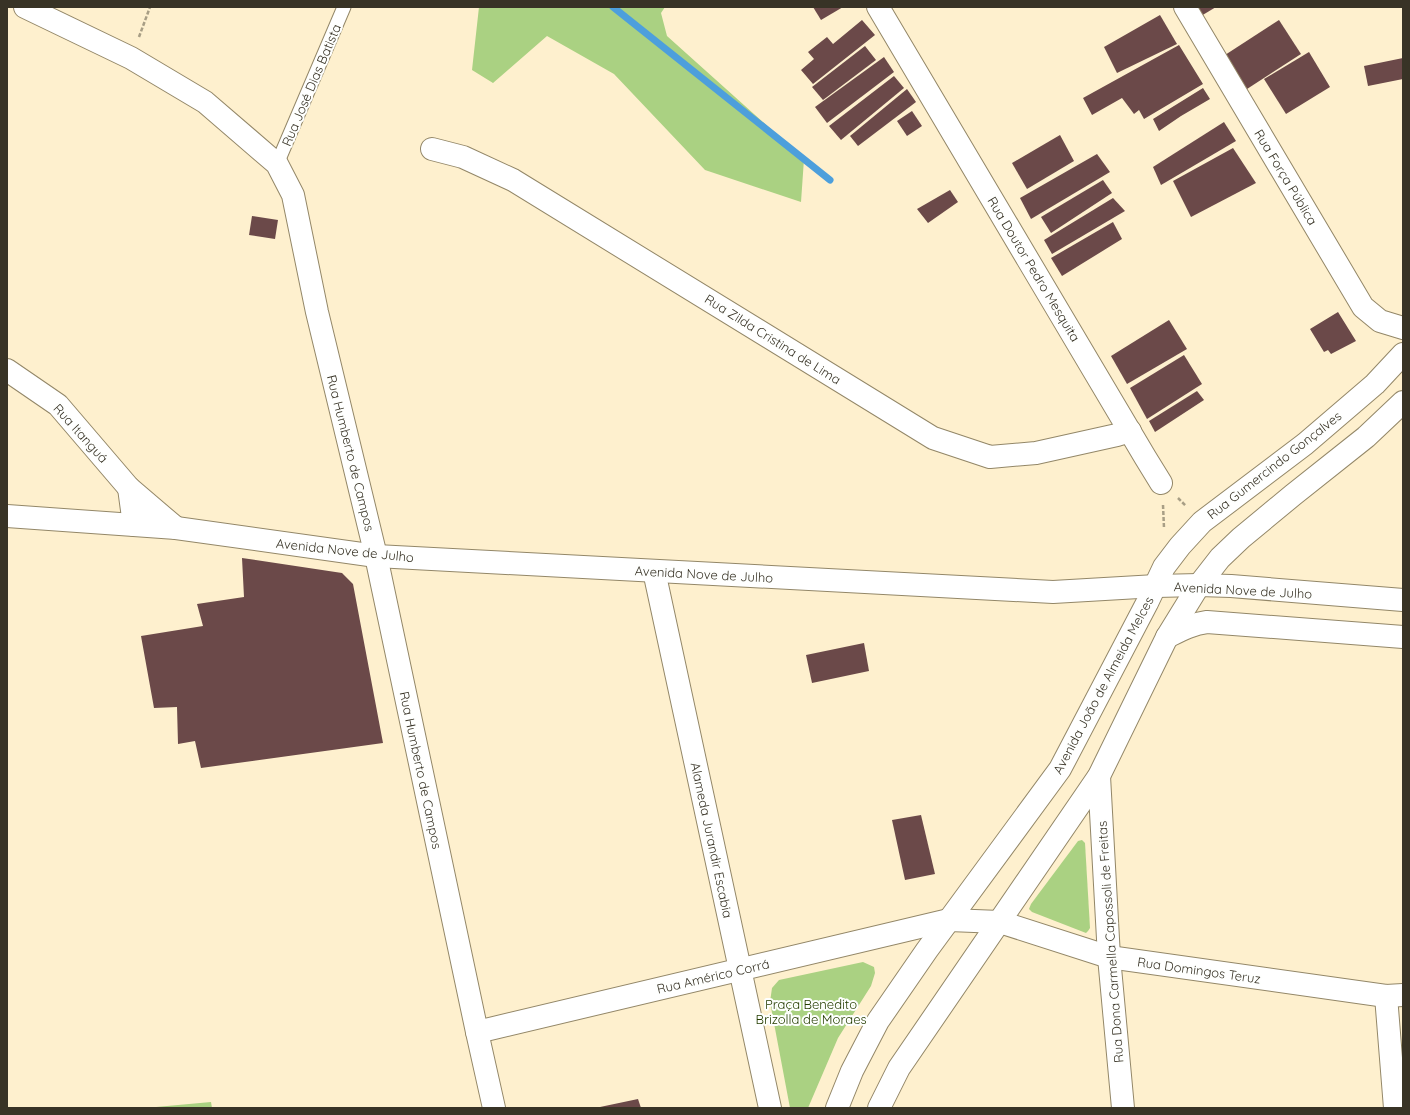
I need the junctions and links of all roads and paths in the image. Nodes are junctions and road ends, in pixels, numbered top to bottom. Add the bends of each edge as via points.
1 (25, 7) edge
2 (150, 7) edge
3 (344, 7) edge
4 (878, 7) edge
5 (1185, 7) edge
6 (131, 58) junction
7 (432, 149) dead end
8 (277, 164) junction
9 (1403, 328) edge
10 (1403, 354) edge
11 (7, 370) edge
12 (1403, 402) edge
13 (1130, 430) junction
14 (1161, 483) joint
15 (130, 488) junction
16 (7, 516) edge
17 (1202, 522) junction
18 (134, 526) junction
19 (176, 528) junction
20 (376, 556) junction
21 (654, 572) junction
22 (1199, 585) junction
23 (1156, 586) junction
24 (1403, 600) edge
25 (1167, 637) junction
26 (1403, 637) edge
27 (1099, 776) junction
28 (949, 920) junction
29 (1000, 922) junction
30 (1109, 957) junction
31 (740, 970) junction
32 (1394, 995) edge
33 (477, 1032) junction
34 (494, 1108) edge
35 (770, 1108) edge
36 (837, 1108) edge
37 (879, 1108) edge
38 (1123, 1108) edge
39 (1395, 1108) edge

1 - 6 street, Rua Humberto de Campos
2 - 6 path
3 - 8 lane, Rua José Dias Batista
4 - 13 street, Rua Doutor Pedro Mesquita
5 - 9 street, Rua Força Pública via 1363,307 1380,321
6 - 8 street, Rua Humberto de Campos via 206,102
7 - 13 street, Rua Zilda Cristina de Lima via 463,157 514,180 933,438 990,457 1036,453
8 - 20 street, Rua Humberto de Campos via 293,195 317,312
10 - 17 street, Rua Gumercindo Gonçalves via 1375,384 1305,444
11 - 15 street, Rua Itanguá via 58,405
12 - 22 street via 1366,437 1241,538 1220,558
13 - 14 street, Rua Doutor Pedro Mesquita
14 - 17 path
15 - 18 street
15 - 19 street, Rua Itanguá
16 - 18 street, Avenida Nove de Julho
17 - 23 street, Rua Gumercindo Gonçalves via 1164,567
18 - 19 street, Avenida Nove de Julho
19 - 20 street, Avenida Nove de Julho
20 - 21 street, Avenida Nove de Julho
20 - 33 street, Rua Humberto de Campos
21 - 23 street, Avenida Nove de Julho via 1053,592
21 - 31 street, Alameda Jurandir Escabia
22 - 23 street, Avenida Nove de Julho
22 - 24 street, Avenida Nove de Julho
22 - 25 street
23 - 28 street, Avenida João de Almeida Melces via 1060,769
25 - 26 street via 1185,627 1207,622
25 - 27 street
27 - 29 street
27 - 30 street, Rua Dona Carmella Capossoli de Freitas
28 - 29 street
28 - 31 street, Rua Américo Corrá
28 - 36 street, Avenida João de Almeida Melces via 878,1021 852,1071
29 - 30 street, Rua Domingos Teruz
29 - 37 street via 899,1068
30 - 32 street, Rua Domingos Teruz
30 - 38 street, Rua Dona Carmella Capossoli de Freitas
31 - 33 street, Rua Américo Corrá
31 - 35 street, Alameda Jurandir Escabia
32 - 39 street
33 - 34 street, Rua Humberto de Campos

